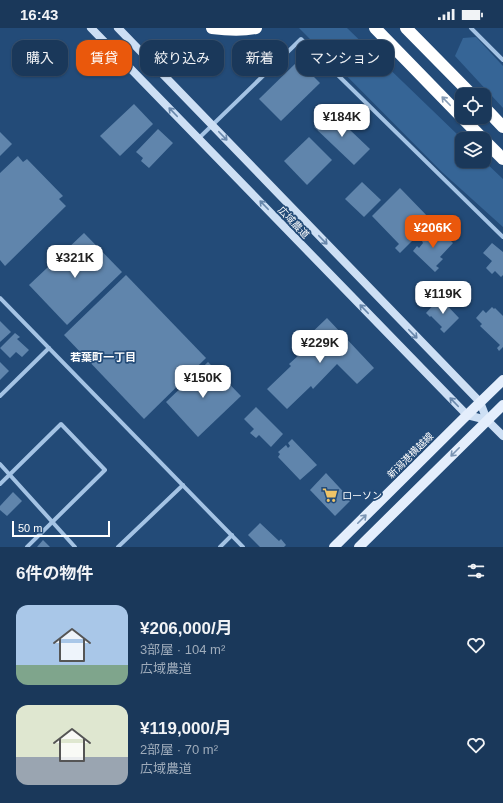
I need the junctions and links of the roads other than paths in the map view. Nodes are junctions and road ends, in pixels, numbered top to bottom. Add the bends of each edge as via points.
1 (91, 28) edge
2 (118, 28) edge
3 (212, 28) edge
4 (256, 28) edge
5 (369, 28) edge
6 (375, 28) edge
7 (406, 28) edge
8 (410, 28) edge
9 (471, 28) edge
10 (433, 55) junction
11 (503, 60) edge
12 (420, 74) junction
13 (465, 88) edge
14 (491, 115) edge
15 (212, 125) junction
16 (503, 127) edge
17 (477, 132) edge
18 (199, 138) junction
19 (491, 146) edge
20 (503, 159) edge
21 (503, 237) edge
22 (0, 298) edge
23 (49, 348) junction
24 (503, 380) edge
25 (0, 396) edge
26 (480, 402) junction
27 (503, 405) edge
28 (467, 414) junction
29 (487, 420) junction
30 (503, 436) edge
31 (0, 464) edge
32 (10, 474) junction
33 (0, 484) edge
34 (183, 485) junction
35 (53, 523) junction
36 (232, 535) junction
37 (27, 547) edge
38 (75, 547) edge
39 (118, 547) edge
40 (220, 547) edge
41 (243, 547) edge
42 (334, 547) edge
43 (359, 547) edge

18 -> 1 street, 広域農道
2 - 15 street, 広域農道
3 - 4 highway
5 - 12 highway
6 - 12 highway
7 - 10 highway
8 - 10 highway
9 - 11 street
10 - 13 highway
17 -> 12 highway
14 - 16 highway
15 - 18 street
15 - 21 street via 301,39
15 -> 26 street, 広域農道
28 -> 18 street, 広域農道
19 - 20 highway
22 - 23 street
23 - 25 street
23 - 34 street
24 - 26 main road, 新潟港横越線
26 - 28 main road, 新潟港横越線
26 - 29 street, 広域農道
27 - 29 main road
28 - 29 street, 広域農道
42 -> 28 main road, 新潟港横越線
29 - 30 street, 広域農道
29 -> 43 main road
31 - 32 street
32 - 33 street
32 - 35 street
32 - 35 street via 61,424 105,470
34 - 36 street
34 - 39 street
35 - 37 street
35 - 38 street
36 - 40 street
36 - 41 street

